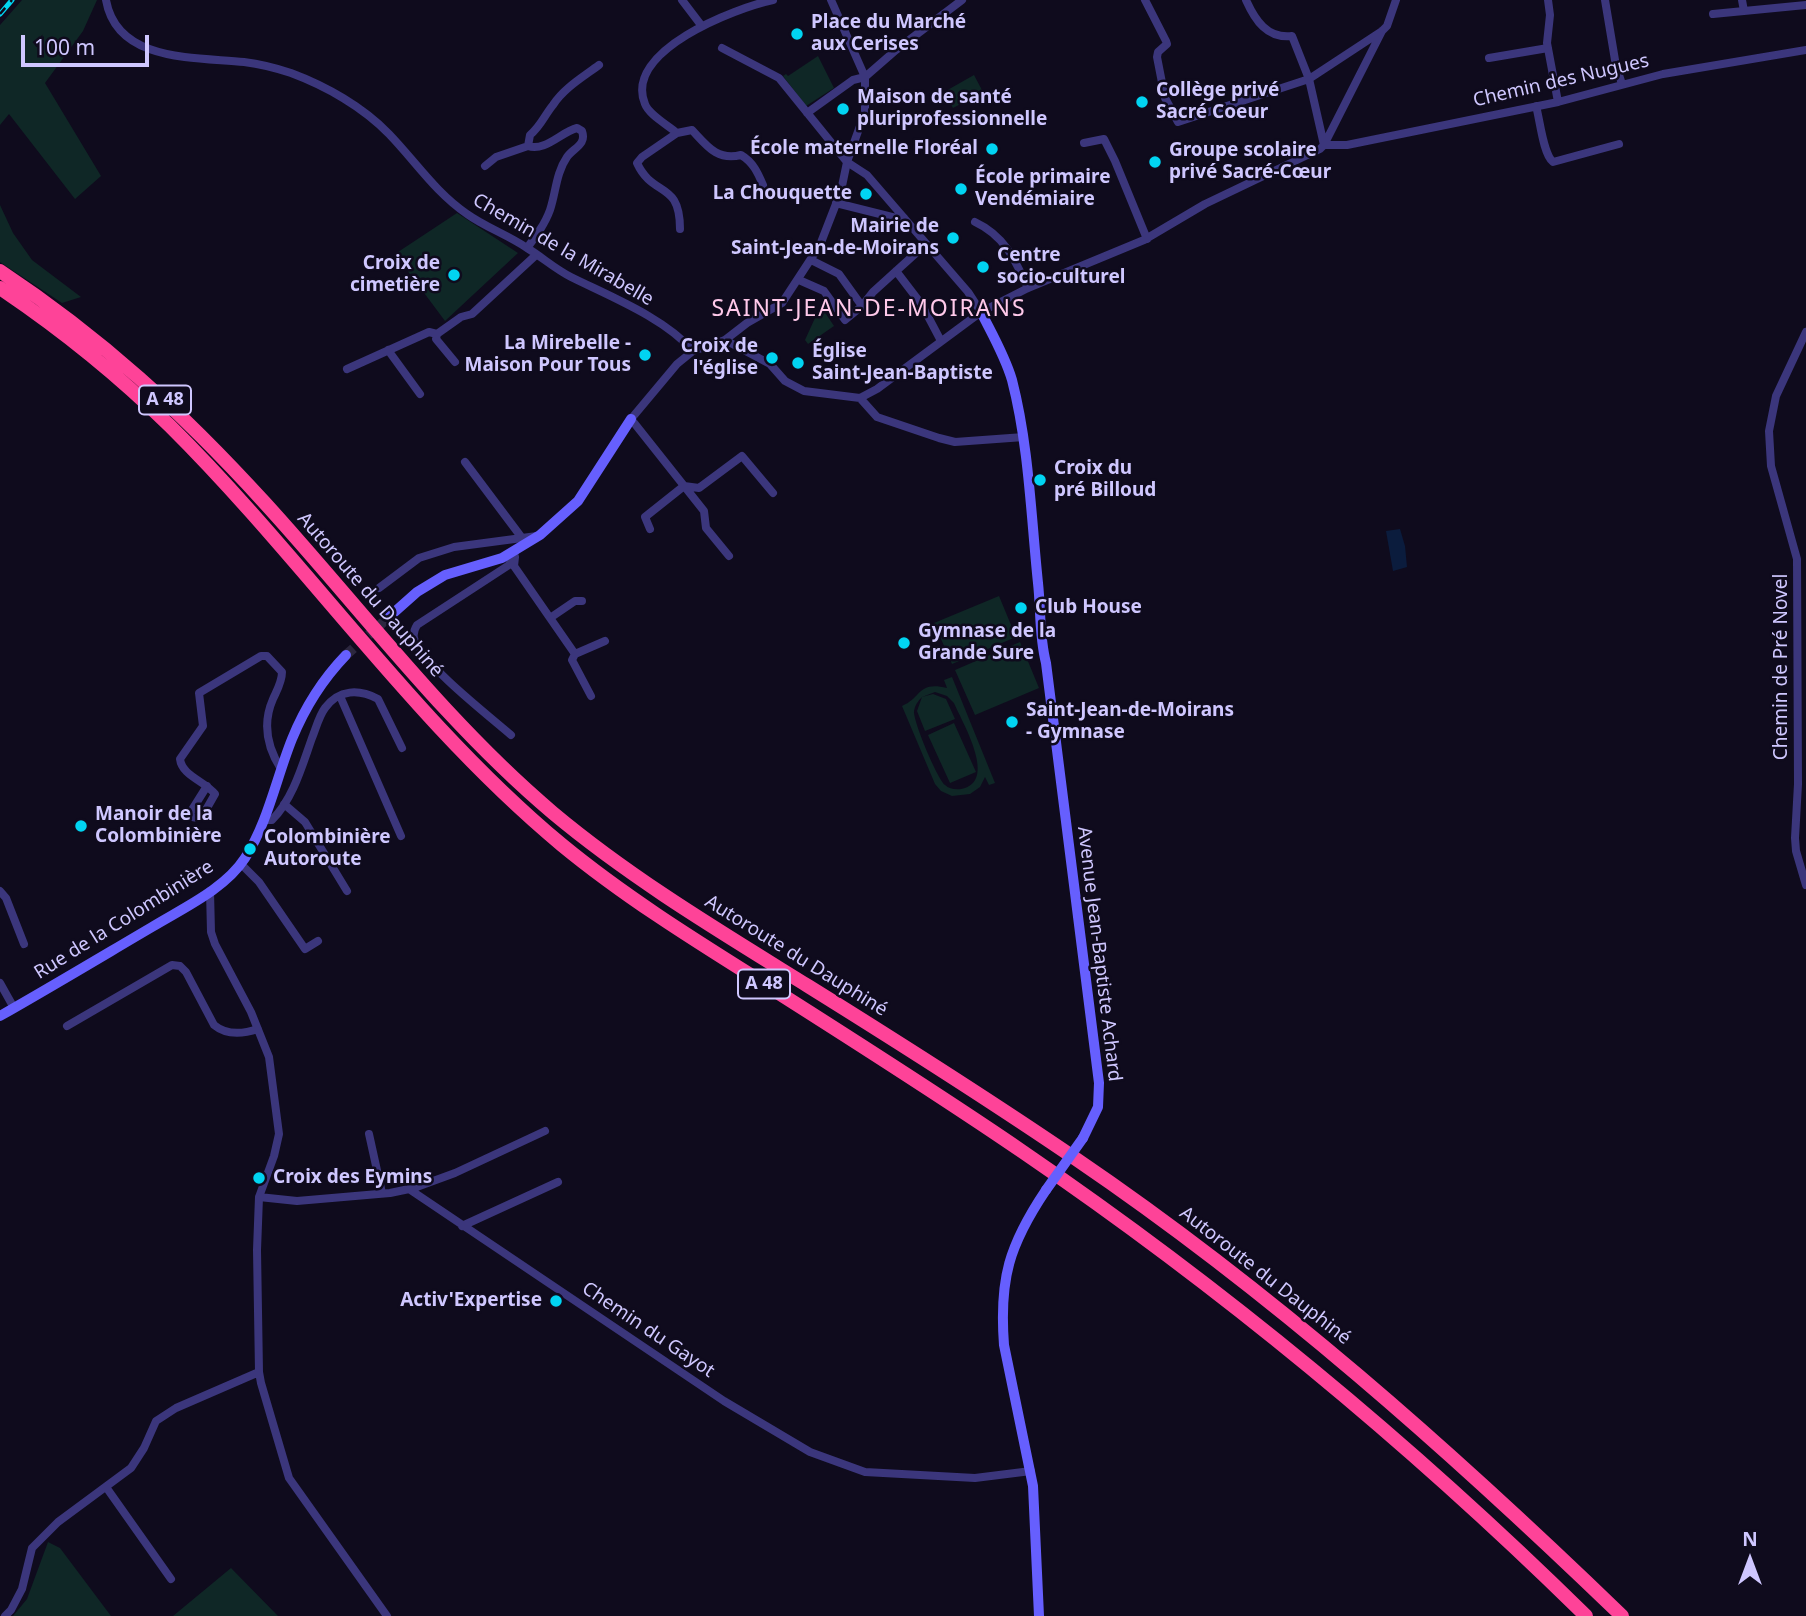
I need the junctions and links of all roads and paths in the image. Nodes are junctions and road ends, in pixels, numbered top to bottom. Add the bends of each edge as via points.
1 (106, 0) edge
2 (682, 0) edge
3 (773, 0) edge
4 (831, 0) edge
5 (962, 0) edge
6 (1144, 0) edge
7 (1246, 0) edge
8 (1396, 0) edge
9 (1548, 0) edge
10 (1605, 0) edge
11 (1742, 0) edge
12 (1806, 5) edge
13 (1744, 11) junction
14 (1713, 14) dead end
15 (701, 25) junction
16 (1382, 31) junction
17 (722, 48) dead end
18 (1548, 48) junction
19 (1806, 50) edge
20 (1489, 58) dead end
21 (599, 65) dead end
22 (865, 77) junction
23 (1309, 79) junction
24 (1622, 84) junction
25 (1558, 102) junction
26 (1536, 106) junction
27 (807, 113) junction
28 (677, 133) junction
29 (1084, 143) dead end
30 (1619, 144) dead end
31 (1324, 145) junction
32 (528, 146) junction
33 (847, 162) junction
34 (485, 166) dead end
35 (763, 185) dead end
36 (836, 203) junction
37 (904, 218) junction
38 (975, 222) dead end
39 (680, 229) dead end
40 (1147, 239) junction
41 (926, 244) junction
42 (527, 248) junction
43 (536, 255) junction
44 (811, 260) junction
45 (0, 271) edge
46 (896, 271) junction
47 (799, 280) junction
48 (0, 288) edge
49 (1028, 288) junction
50 (862, 306) junction
51 (981, 312) junction
52 (1806, 332) edge
53 (437, 334) junction
54 (725, 340) junction
55 (941, 341) junction
56 (387, 350) junction
57 (692, 351) junction
58 (455, 362) dead end
59 (347, 369) dead end
60 (420, 394) dead end
61 (860, 398) junction
62 (631, 419) junction
63 (1024, 437) junction
64 (465, 462) dead end
65 (684, 486) junction
66 (773, 493) dead end
67 (650, 529) dead end
68 (540, 535) junction
69 (522, 538) junction
70 (516, 550) junction
71 (729, 556) dead end
72 (379, 588) dead end
73 (582, 601) dead end
74 (390, 616) tunnel mouth
75 (550, 618) junction
76 (605, 641) dead end
77 (575, 654) junction
78 (346, 655) tunnel mouth
79 (340, 696) junction
80 (591, 696) dead end
81 (511, 735) dead end
82 (402, 748) dead end
83 (281, 769) junction
84 (207, 786) dead end
85 (284, 804) junction
86 (265, 820) junction
87 (401, 836) dead end
88 (241, 864) junction
89 (1806, 884) edge
90 (0, 891) edge
91 (210, 891) junction
92 (347, 891) dead end
93 (318, 942) dead end
94 (24, 944) dead end
95 (0, 983) edge
96 (14, 1008) junction
97 (0, 1016) edge
98 (67, 1026) dead end
99 (258, 1029) junction
100 (545, 1131) dead end
101 (369, 1134) dead end
102 (558, 1182) dead end
103 (410, 1189) junction
104 (382, 1194) junction
105 (259, 1197) junction
106 (462, 1226) junction
107 (259, 1372) junction
108 (1031, 1471) junction
109 (106, 1487) junction
110 (171, 1579) dead end
111 (5, 1616) edge
112 (387, 1616) edge
113 (1039, 1616) edge
114 (1587, 1616) edge
115 (1622, 1616) edge

1 - 42 street, Chemin de la Mirabelle via 110,14 126,34 152,50 191,59 270,66 345,100 373,118 446,199
2 - 15 street
3 - 15 street
4 - 22 street
5 - 22 street
6 - 23 street via 1167,44 1157,57 1165,97 1178,122
7 - 23 street via 1263,28 1279,38 1292,36
8 - 16 street
9 - 18 street
10 - 24 street
11 - 13 street
12 - 13 street
13 - 14 street
15 - 28 street via 658,55 641,88 646,107
16 - 23 street
16 - 31 street
17 - 27 street via 779,78
18 - 20 street
18 - 25 street
19 - 24 street, Chemin des Nugues
21 - 32 street via 552,104 530,135
22 - 27 street via 853,80
22 - 33 street via 865,112
23 - 31 street
24 - 25 street, Chemin des Nugues
25 - 26 street, Chemin des Nugues
26 - 30 street via 1546,152 1553,162
26 - 31 street, Chemin des Nugues via 1347,145
27 - 33 street
28 - 35 street via 692,130 712,151 748,159
28 - 39 street via 637,163 643,176 678,204
29 - 40 street via 1104,139
31 - 40 street via 1205,204
32 - 34 street via 496,157
32 - 42 street via 541,147 577,128 584,136 582,144 568,155 546,220
33 - 36 street
33 - 37 street via 867,174
36 - 37 street
36 - 44 street
37 - 41 street
38 - 49 street via 1010,250
40 - 49 street
41 - 46 street
41 - 51 street
42 - 43 street, Chemin de la Mirabelle
43 - 53 street via 472,314
43 - 57 street, Chemin de la Mirabelle via 625,303 683,340
44 - 47 street
44 - 50 street via 839,274
45 - 115 highway, Autoroute du Dauphiné / A 48 via 110,351 194,427 451,715 554,813 675,902 978,1093 1176,1230 1383,1395
46 - 50 street
46 - 55 street
47 - 50 street via 824,292 845,320
47 - 54 street via 782,303
48 - 114 highway, Autoroute du Dauphiné / A 48 via 92,356 172,428 436,725 549,834 656,914 990,1129 1113,1214 1384,1428
49 - 51 street
51 - 55 street
51 - 63 street, Avenue Jean-Baptiste Achard via 1011,379
52 - 89 street, Chemin de Pré Novel via 1776,396 1769,431 1772,466 1797,559 1795,838
53 - 56 street via 429,332
53 - 58 street via 436,339
54 - 57 street
54 - 61 street via 804,391
55 - 61 street
56 - 59 street
56 - 60 street
57 - 62 street
61 - 63 street via 877,417 939,439
62 - 65 street
62 - 68 street via 578,501
63 - 108 street, Avenue Jean-Baptiste Achard, bridge via 1041,640 1099,1083 1098,1107 1083,1138 1027,1218 1008,1264 1004,1345
64 - 69 street
65 - 66 street via 699,488 743,456
65 - 67 street via 645,517
65 - 71 street via 704,511 706,528
68 - 69 street
68 - 70 street
69 - 72 street via 454,547 419,558
70 - 74 street via 445,575
70 - 75 street via 514,566
70 - 81 street via 509,565 417,625 414,634 434,666
73 - 75 street
75 - 77 street
76 - 77 street
77 - 80 street via 572,660
78 - 83 street, Rue de la Colombinière via 306,708
79 - 82 street via 358,691 378,699
79 - 85 street via 325,708
79 - 87 street
83 - 84 street via 266,730 282,672 267,656 261,656 199,693 202,726 179,764
83 - 86 street, Rue de la Colombinière
85 - 86 street via 272,820
85 - 92 street via 305,822
86 - 88 street, Rue de la Colombinière
88 - 91 street, Rue de la Colombinière
88 - 93 street via 259,882 305,949
90 - 94 street
91 - 96 street, Rue de la Colombinière
91 - 99 street via 215,944
95 - 96 street
96 - 97 street, Rue de la Colombinière
98 - 99 street via 172,965 180,965 221,1031
99 - 105 street via 269,1057 279,1134
100 - 103 street
101 - 104 street
102 - 106 street
103 - 104 street
103 - 106 street, Chemin du Gayot
104 - 105 street via 297,1201
105 - 107 street
106 - 108 street, Chemin du Gayot via 724,1401 810,1452 865,1472 975,1478
107 - 109 street via 156,1421 131,1468
107 - 112 street via 289,1478
108 - 113 street, Avenue Jean-Baptiste Achard
109 - 110 street
109 - 111 street via 58,1522 32,1548 22,1589

